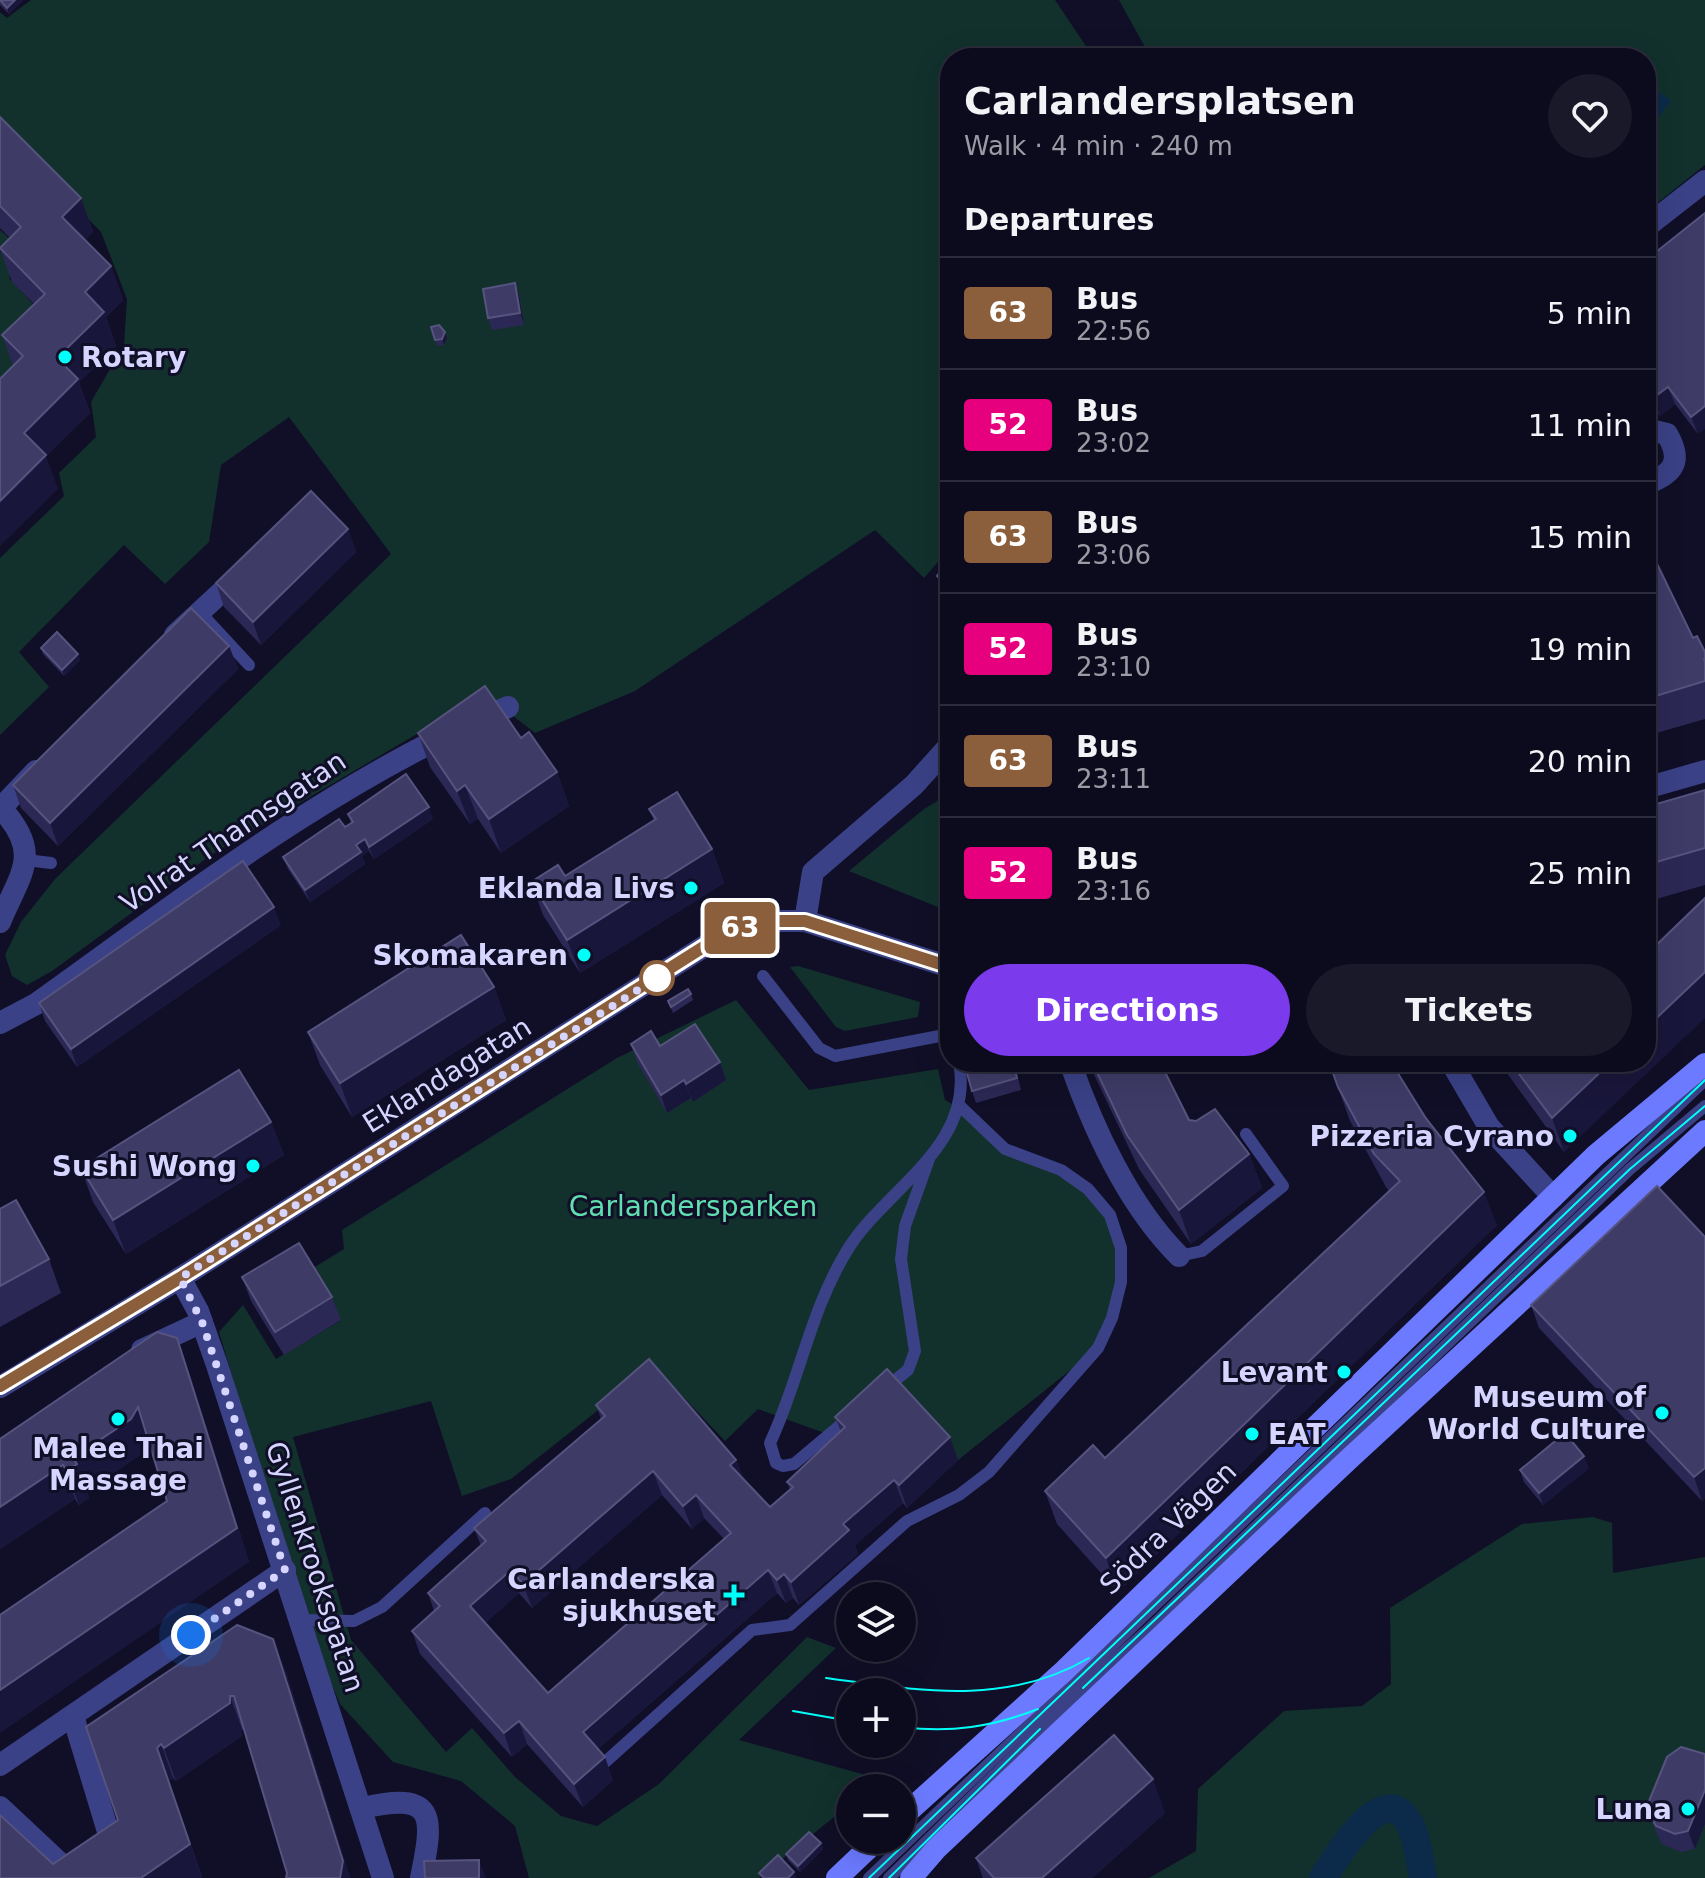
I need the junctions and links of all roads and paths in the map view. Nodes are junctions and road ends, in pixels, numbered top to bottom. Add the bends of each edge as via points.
1 (1705, 181) edge
2 (1656, 219) edge
3 (1656, 431) edge
4 (1656, 480) edge
5 (263, 555) edge
6 (199, 611) junction
7 (156, 654) edge
8 (249, 665) dead end
9 (508, 707) dead end
10 (51, 756) edge
11 (940, 756) edge
12 (1705, 771) edge
13 (1656, 785) edge
14 (0, 808) edge
15 (26, 860) junction
16 (51, 863) dead end
17 (805, 921) junction
18 (0, 922) edge
19 (940, 964) edge
20 (763, 976) dead end
21 (3, 1013) edge
22 (940, 1036) edge
23 (1705, 1064) edge
24 (961, 1072) edge
25 (1075, 1072) edge
26 (1457, 1072) edge
27 (1694, 1082) edge
28 (960, 1106) junction
29 (1705, 1106) edge
30 (1705, 1131) edge
31 (1246, 1134) dead end
32 (929, 1159) junction
33 (1553, 1197) junction
34 (1179, 1256) joint
35 (180, 1278) junction
36 (202, 1322) junction
37 (117, 1364) edge
38 (0, 1387) edge
39 (872, 1399) edge
40 (860, 1409) edge
41 (485, 1513) dead end
42 (285, 1570) junction
43 (302, 1620) junction
44 (73, 1716) junction
45 (603, 1764) edge
46 (0, 1765) edge
47 (916, 1804) edge
48 (0, 1807) edge
49 (362, 1808) junction
50 (862, 1854) edge
51 (383, 1878) edge
52 (421, 1878) edge
53 (837, 1878) edge
54 (869, 1878) edge
55 (889, 1878) edge
56 (911, 1878) edge

1 - 2 street
3 - 4 street via 1667,434 1675,448 1674,463
5 - 6 street
6 - 7 street
6 - 8 lane
9 - 21 street, Volrat Thamsgatan via 344,788 36,1004
10 - 14 street
11 - 17 street via 813,872
12 - 13 street
14 - 15 street via 17,828
15 - 16 lane
15 - 18 street
17 - 19 street, Eklandagatan
17 - 35 street, Eklandagatan via 761,921 724,934
20 - 22 lane via 819,1048 835,1056
23 - 27 main road, Södra Vägen
24 - 28 lane
25 - 34 street via 1116,1164 1160,1237
26 - 33 street via 1489,1127
27 - 33 main road, Södra Vägen via 1596,1155
27 - 54 lane
28 - 32 lane
28 - 45 lane via 1005,1149 1061,1170 1088,1189 1110,1215 1121,1248 1121,1282 1098,1348 989,1472 959,1495 907,1521 790,1625 752,1630
29 - 55 lane via 1630,1169
30 - 56 main road via 1349,1459
31 - 34 lane via 1283,1186 1202,1251
32 - 39 lane via 905,1226 901,1259 915,1351 908,1370
32 - 40 lane via 878,1209 822,1295 770,1443 776,1463 794,1464
33 - 47 main road, Södra Vägen via 1064,1671
35 - 36 street, Gyllenkrooksgatan
35 - 38 street, Eklandagatan
36 - 37 street
36 - 42 street, Gyllenkrooksgatan
41 - 43 lane via 382,1607 354,1621
42 - 43 street, Gyllenkrooksgatan
42 - 44 street
43 - 49 street, Gyllenkrooksgatan
44 - 46 street
44 - 48 street via 110,1838 65,1868
49 - 51 street, Gyllenkrooksgatan
49 - 52 street via 418,1805 430,1833
50 - 53 main road

